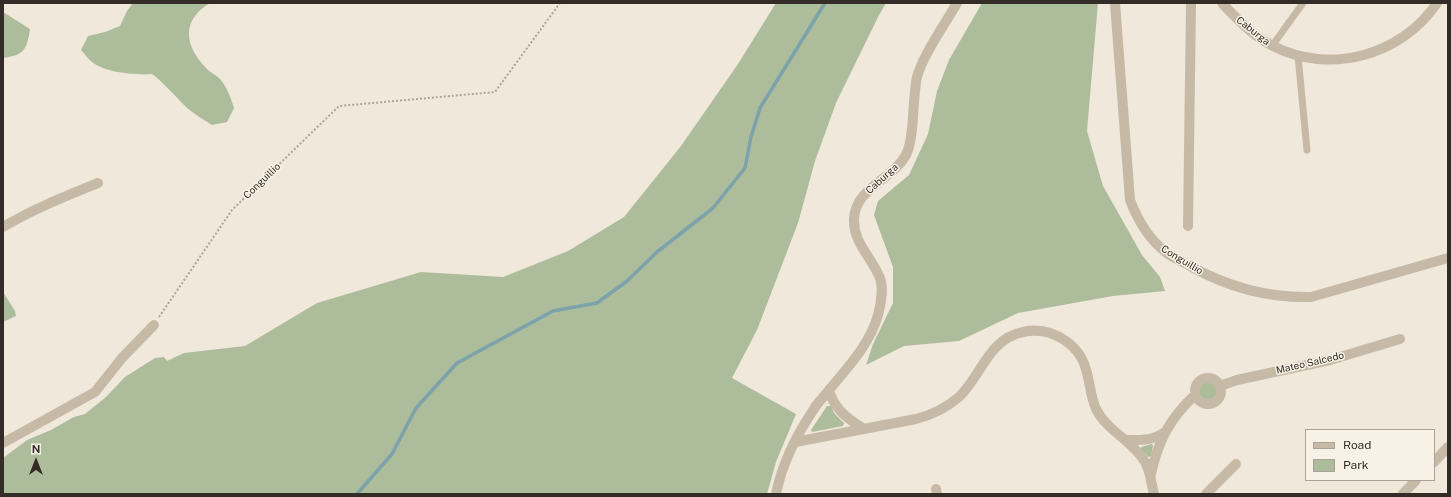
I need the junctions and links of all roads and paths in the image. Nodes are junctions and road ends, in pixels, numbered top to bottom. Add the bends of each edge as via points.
1 (560, 3) edge
2 (957, 3) edge
3 (1115, 3) edge
4 (1191, 3) edge
5 (1222, 3) edge
6 (1303, 3) edge
7 (1437, 3) edge
8 (1272, 46) junction
9 (1298, 56) junction
10 (1307, 150) dead end
11 (98, 183) dead end
12 (1188, 226) dead end
13 (3, 227) edge
14 (1448, 258) edge
15 (154, 325) joint
16 (1400, 339) dead end
17 (1220, 386) junction
18 (829, 391) junction
19 (1195, 395) junction
20 (864, 429) junction
21 (1165, 432) junction
22 (1126, 440) junction
23 (3, 442) edge
24 (795, 442) junction
25 (1448, 447) edge
26 (1435, 461) edge
27 (1236, 464) dead end
28 (1151, 474) junction
29 (1415, 481) edge
30 (776, 494) edge
31 (1154, 494) edge
32 (1206, 494) edge
33 (1403, 494) edge

1 - 15 path, Conguillio via 495,92 339,106 232,210
2 - 18 street, Caburga via 922,64 915,88 910,141 906,154 897,166 864,195 855,212 855,226 861,248 880,277 880,304 878,316 864,346
3 - 14 street, Conguillio via 1130,200 1144,230 1159,247 1205,274 1236,287 1292,298 1311,297
4 - 12 street
5 - 8 street, Caburga via 1260,39
6 - 8 lane
7 - 9 street, Caburga via 1411,31 1372,53 1328,60
8 - 9 street, Caburga
9 - 10 lane
11 - 13 street via 62,197
15 - 23 street via 122,358 95,392
16 - 17 street, Mateo Salcedo via 1330,360
17 - 19 street via 1211,378 1203,379 1197,384
17 - 19 street via 1220,398 1214,403 1202,403
18 - 20 street via 838,410
18 - 24 street, Caburga via 814,408
19 - 21 street via 1179,411
20 - 22 street via 916,419 944,408 966,389 990,352 999,343 1018,333 1037,331 1056,335 1078,352 1085,366 1090,392 1097,410 1113,430
20 - 24 street
21 - 22 street via 1152,439
21 - 28 street
22 - 28 street via 1144,461
24 - 30 street, Caburga
25 - 26 street
27 - 32 street
28 - 31 street
29 - 33 street

